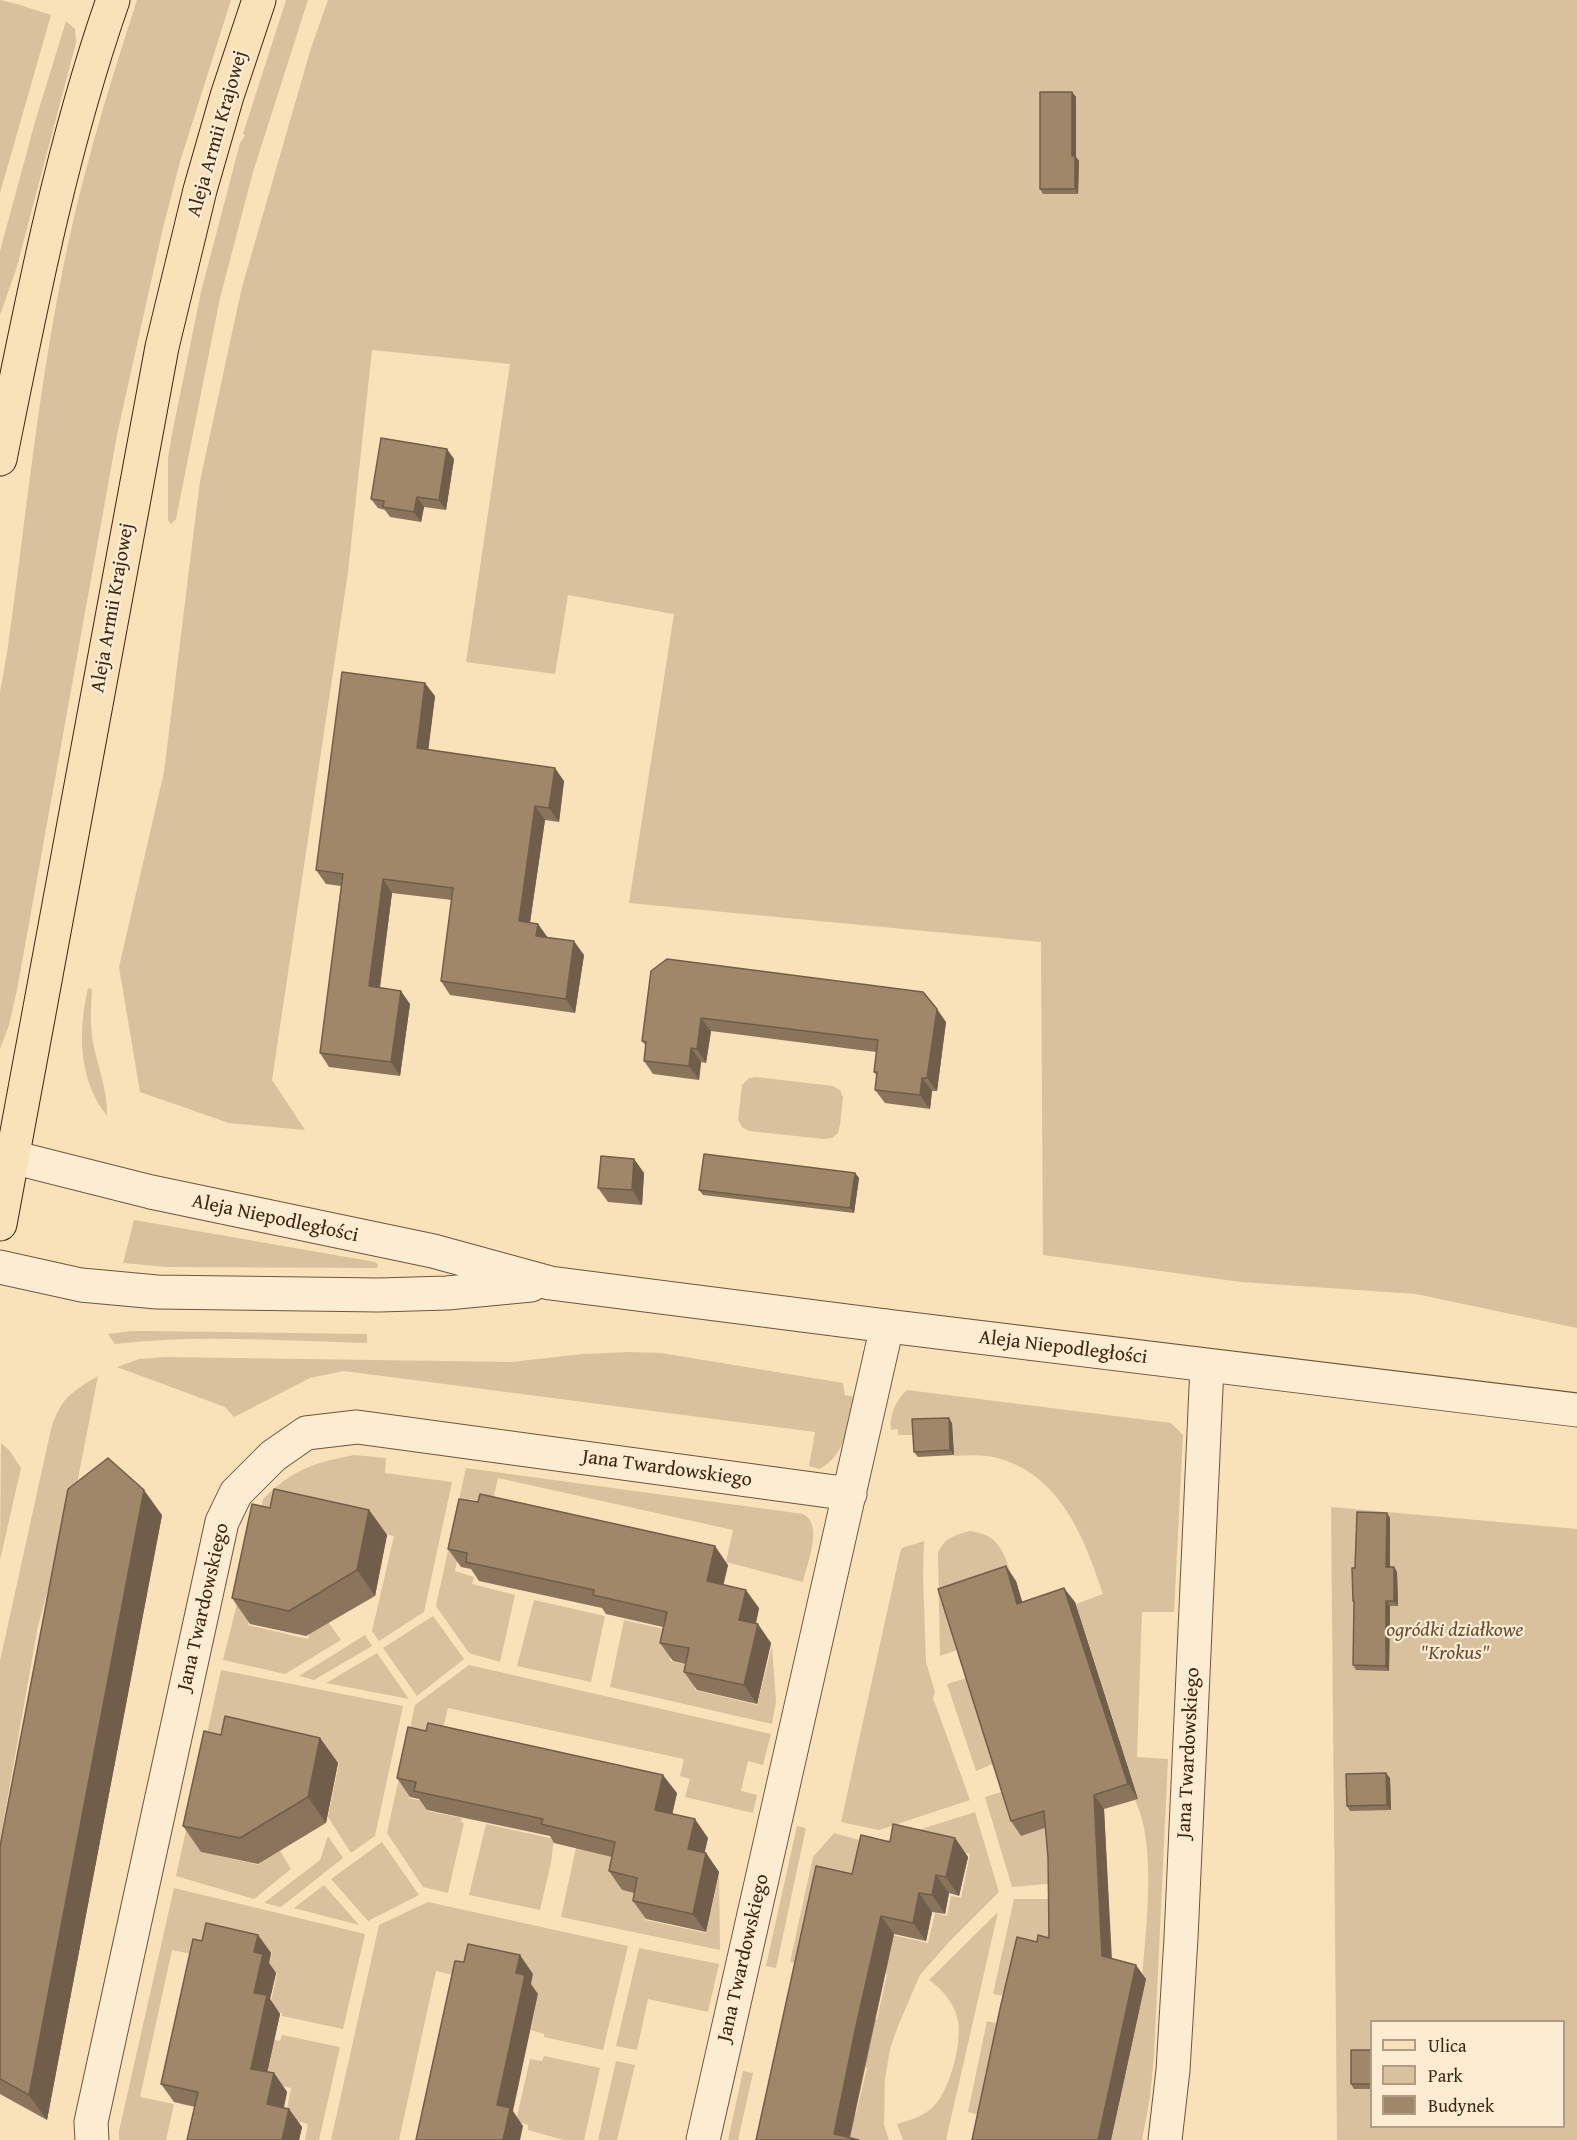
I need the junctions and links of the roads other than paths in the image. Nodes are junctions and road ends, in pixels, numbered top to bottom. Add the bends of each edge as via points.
1 (113, 0) edge
2 (259, 0) edge
3 (0, 459) edge
4 (6, 1156) edge
5 (0, 1224) edge
6 (0, 1268) edge
7 (550, 1283) junction
8 (887, 1326) junction
9 (1207, 1366) junction
10 (1577, 1410) edge
11 (850, 1494) junction
12 (92, 2140) edge
13 (703, 2140) edge
14 (1165, 2140) edge

1 - 3 main road via 38,269
2 - 4 main road, Aleja Armii Krajowej via 200,190 162,347
4 - 5 main road, Aleja Armii Krajowej
4 - 7 street, Aleja Niepodległości via 150,1192 433,1251
6 - 7 street, Aleja Niepodległości via 81,1285 157,1292 435,1294
7 - 8 street, Aleja Niepodległości
8 - 9 street, Aleja Niepodległości
8 - 11 street, Jana Twardowskiego
9 - 10 street, Aleja Niepodległości
9 - 14 street, Jana Twardowskiego via 1181,1938
11 - 12 street, Jana Twardowskiego via 357,1427 306,1434 273,1456 236,1493 222,1522 91,2122
11 - 13 street, Jana Twardowskiego

